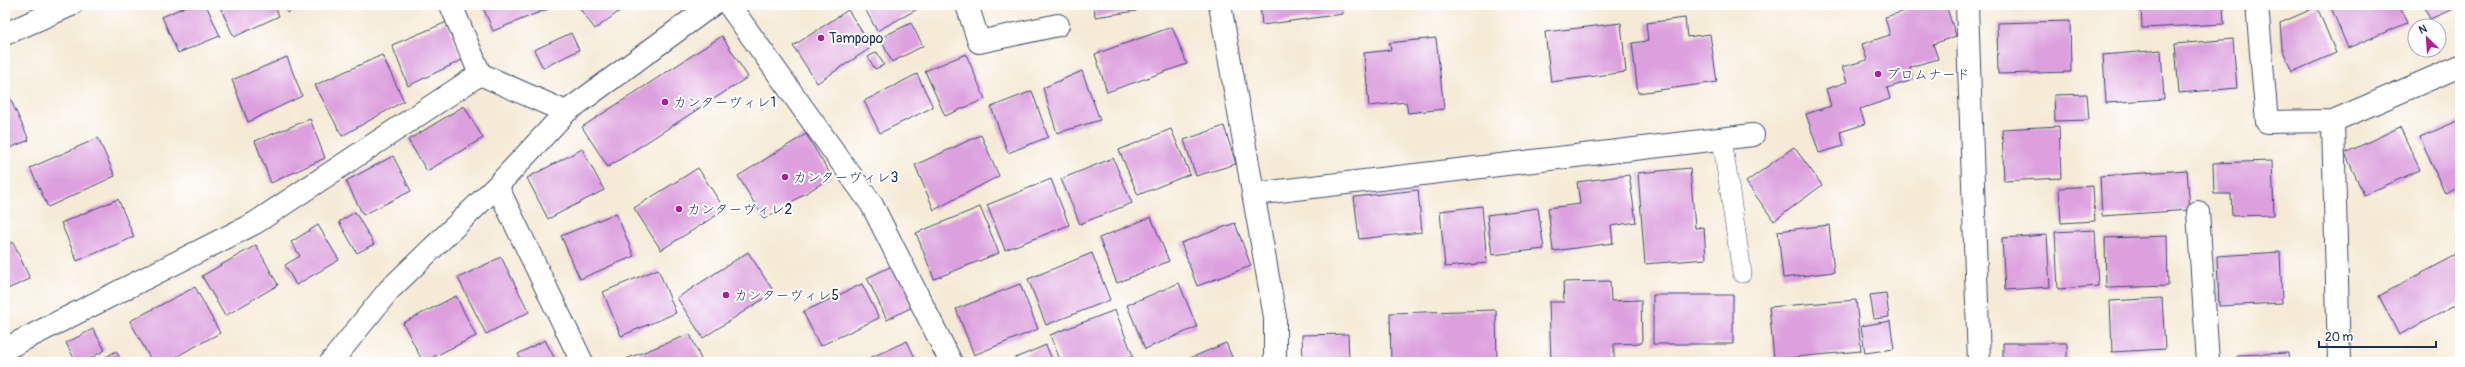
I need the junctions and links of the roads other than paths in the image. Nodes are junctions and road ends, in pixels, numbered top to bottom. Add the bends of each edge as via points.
1 (71, 5) edge
2 (451, 5) edge
3 (712, 5) edge
4 (729, 5) edge
5 (967, 5) edge
6 (1220, 5) edge
7 (1967, 5) edge
8 (2257, 5) edge
9 (1058, 25) dead end
10 (5, 34) edge
11 (2460, 66) edge
12 (480, 74) junction
13 (566, 112) junction
14 (2333, 121) junction
15 (1752, 135) dead end
16 (1722, 139) junction
17 (497, 186) junction
18 (1254, 194) junction
19 (2198, 212) dead end
20 (1742, 273) dead end
21 (5, 349) edge
22 (331, 362) edge
23 (582, 362) edge
24 (951, 362) edge
25 (1275, 362) edge
26 (1979, 362) edge
27 (2208, 362) edge
28 (2339, 362) edge

1 - 10 street
2 - 12 street
3 - 13 street
4 - 24 street via 872,205
5 - 9 street via 979,42
6 - 18 street
7 - 26 street
8 - 14 street via 2267,122
11 - 14 street
12 - 13 street
12 - 21 street via 255,223
13 - 17 street
14 - 28 street
15 - 16 street
16 - 18 street
16 - 20 lane
17 - 22 street via 389,290
17 - 23 street
18 - 25 street via 1276,317
19 - 27 street

